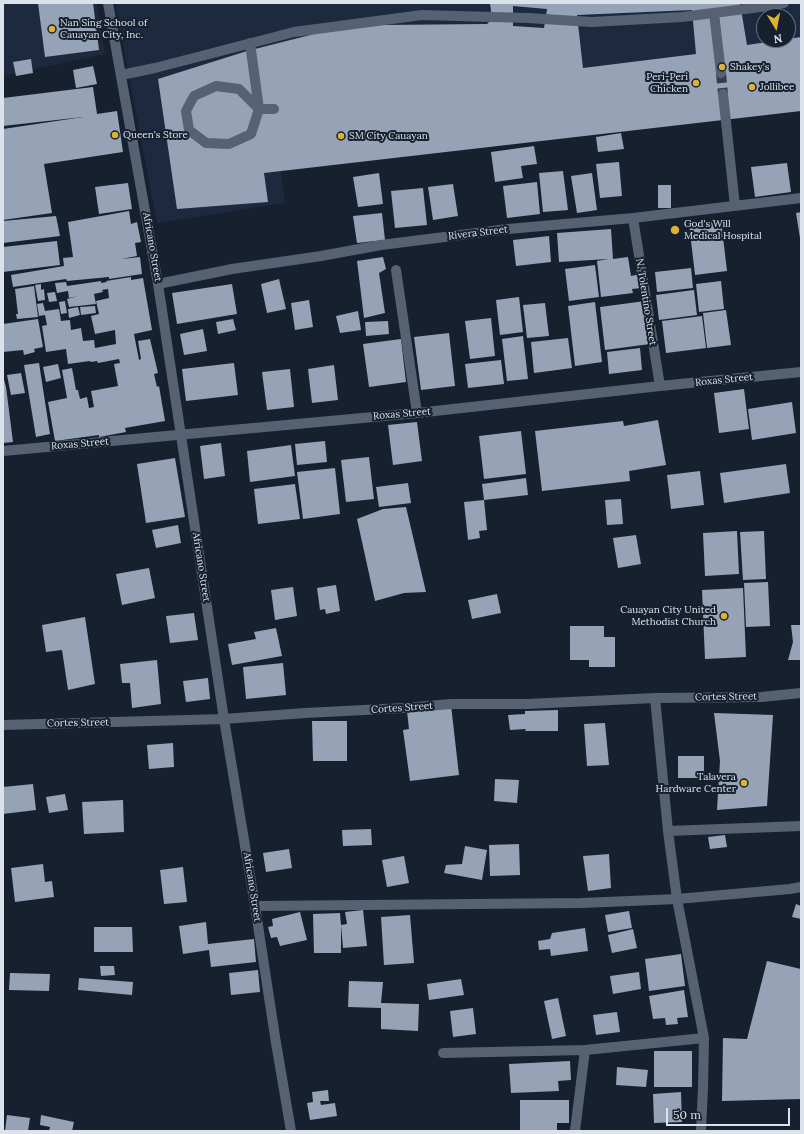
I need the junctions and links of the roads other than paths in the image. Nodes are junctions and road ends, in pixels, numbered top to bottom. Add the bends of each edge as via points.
1 (108, 3) edge
2 (784, 3) edge
3 (714, 13) junction
4 (250, 43) junction
5 (721, 73) tunnel mouth
6 (121, 74) junction
7 (723, 94) tunnel mouth
8 (259, 108) junction
9 (274, 109) dead end
10 (801, 198) edge
11 (735, 206) junction
12 (633, 218) junction
13 (396, 270) dead end
14 (158, 284) junction
15 (801, 372) edge
16 (660, 386) junction
17 (416, 413) junction
18 (181, 435) junction
19 (3, 451) edge
20 (801, 693) edge
21 (654, 698) junction
22 (224, 720) junction
23 (3, 725) edge
24 (801, 826) edge
25 (668, 831) junction
26 (801, 887) edge
27 (677, 898) junction
28 (255, 906) junction
29 (704, 1038) junction
30 (585, 1050) junction
31 (443, 1053) dead end
32 (292, 1131) edge
33 (575, 1131) edge
34 (701, 1131) edge

1 - 6 street, Africano Street
2 - 3 street
3 - 4 street via 592,22 422,15 294,32
3 - 5 street
4 - 6 street via 155,68
4 - 8 street
6 - 14 street, Africano Street
7 - 11 street
8 - 8 street via 252,134 229,144 206,143 189,130 186,111 194,96 216,86 239,89
8 - 9 street
10 - 11 street, Rivera Street
11 - 12 street, Rivera Street
12 - 14 street, Rivera Street via 508,229 381,245 232,269
12 - 16 street, N. Tolentino Street
13 - 17 street
14 - 18 street, Africano Street
15 - 16 street, Roxas Street
16 - 17 street, Roxas Street
17 - 18 street, Roxas Street
18 - 19 street, Roxas Street
18 - 22 street, Africano Street
20 - 21 street, Cortes Street via 761,697
21 - 22 street, Cortes Street via 527,704 451,704
21 - 25 street
22 - 23 street, Cortes Street
22 - 28 street, Africano Street
24 - 25 street
25 - 27 street
26 - 27 street via 790,890
27 - 28 street via 582,903
27 - 29 street
28 - 32 street, Africano Street
29 - 30 street
29 - 34 street
30 - 31 street
30 - 33 street

